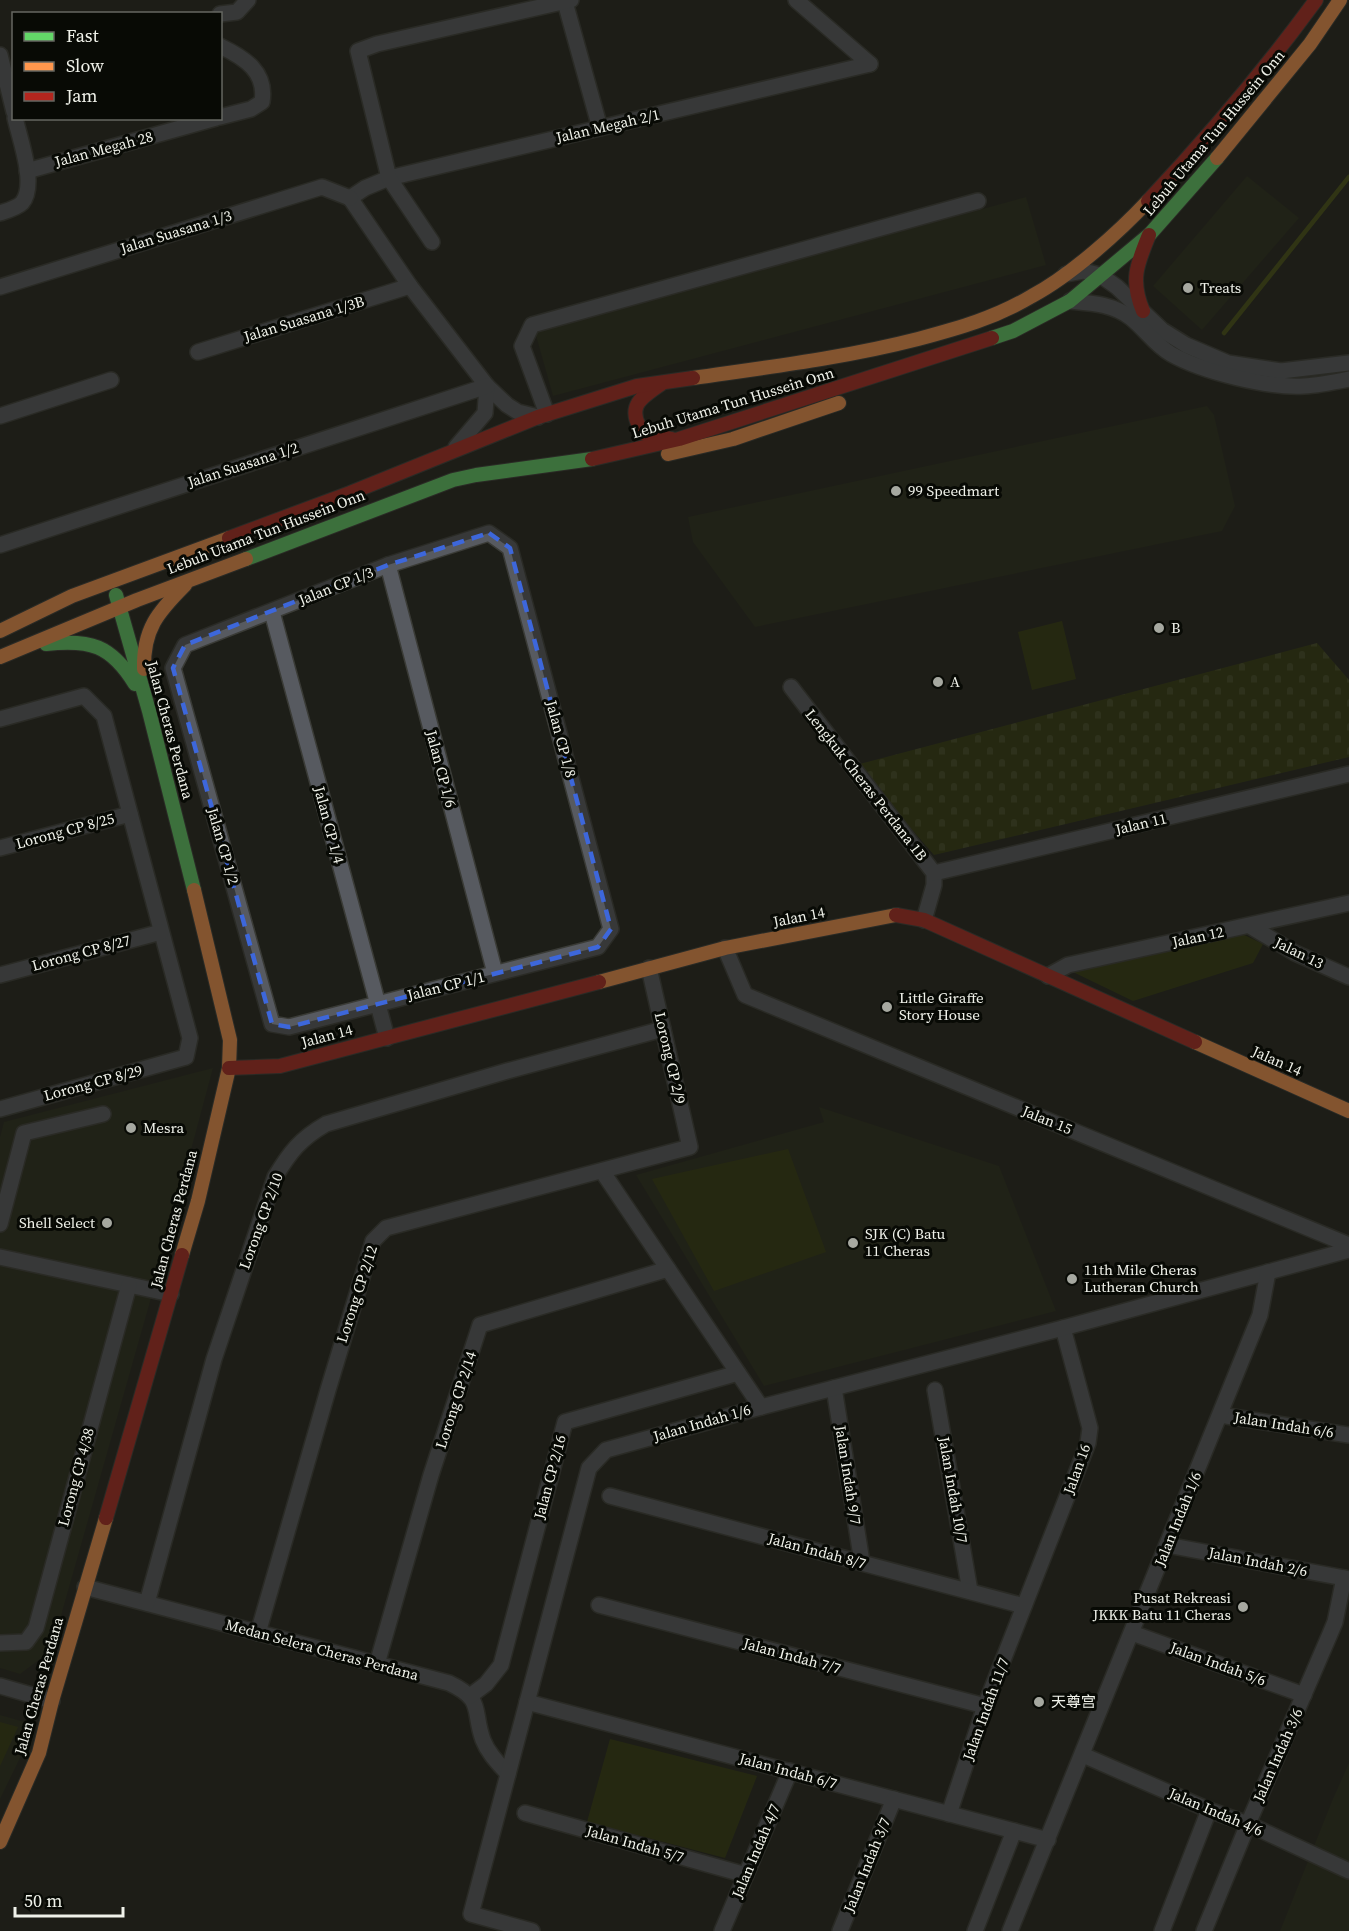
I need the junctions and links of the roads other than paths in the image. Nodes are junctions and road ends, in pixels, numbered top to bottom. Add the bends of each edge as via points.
1 (248, 0) edge
2 (796, 0) edge
3 (1340, 0) edge
4 (568, 1) edge
5 (1313, 3) edge
6 (222, 14) edge
7 (222, 47) edge
8 (5, 58) edge
9 (12, 100) edge
10 (222, 116) edge
11 (15, 120) edge
12 (209, 120) edge
13 (600, 128) junction
14 (27, 171) junction
15 (389, 178) junction
16 (350, 198) junction
17 (978, 201) dead end
18 (0, 213) edge
19 (1150, 234) junction
20 (432, 242) dead end
21 (1066, 274) junction
22 (1100, 275) junction
23 (0, 286) edge
24 (410, 286) junction
25 (1070, 301) junction
26 (1143, 311) junction
27 (198, 352) dead end
28 (1349, 363) edge
29 (1349, 379) edge
30 (111, 380) dead end
31 (866, 380) junction
32 (664, 382) junction
33 (486, 386) junction
34 (0, 416) edge
35 (542, 416) junction
36 (679, 439) junction
37 (449, 453) junction
38 (476, 475) junction
39 (0, 545) edge
40 (510, 548) joint
41 (198, 549) junction
42 (388, 565) junction
43 (191, 579) junction
44 (118, 601) junction
45 (272, 612) junction
46 (36, 615) junction
47 (0, 631) edge
48 (19, 650) junction
49 (0, 657) edge
50 (173, 668) joint
51 (790, 687) dead end
52 (149, 711) junction
53 (0, 719) edge
54 (1349, 774) edge
55 (130, 814) junction
56 (0, 848) edge
57 (934, 873) junction
58 (1349, 903) edge
59 (924, 920) junction
60 (1250, 926) junction
61 (611, 929) joint
62 (161, 932) junction
63 (725, 948) junction
64 (649, 969) junction
65 (495, 973) junction
66 (0, 975) edge
67 (1048, 976) junction
68 (1349, 977) edge
69 (378, 1003) junction
70 (272, 1024) joint
71 (663, 1029) junction
72 (387, 1038) junction
73 (229, 1068) junction
74 (0, 1109) edge
75 (1349, 1112) edge
76 (104, 1114) dead end
77 (690, 1147) joint
78 (602, 1171) junction
79 (0, 1224) edge
80 (1349, 1245) edge
81 (1349, 1250) edge
82 (0, 1257) edge
83 (668, 1269) junction
84 (1268, 1272) junction
85 (129, 1285) junction
86 (171, 1294) junction
87 (1063, 1328) junction
88 (738, 1372) junction
89 (834, 1388) junction
90 (935, 1390) dead end
91 (761, 1407) junction
92 (1220, 1415) junction
93 (1349, 1435) edge
94 (610, 1496) dead end
95 (1167, 1545) junction
96 (862, 1563) junction
97 (1346, 1578) edge
98 (85, 1587) junction
99 (970, 1591) junction
100 (147, 1603) junction
101 (599, 1605) dead end
102 (1024, 1606) junction
103 (258, 1633) junction
104 (1132, 1633) junction
105 (0, 1643) edge
106 (377, 1664) junction
107 (0, 1686) edge
108 (1304, 1695) junction
109 (470, 1696) junction
110 (52, 1701) junction
111 (527, 1702) junction
112 (985, 1706) junction
113 (1083, 1755) junction
114 (790, 1771) junction
115 (508, 1774) junction
116 (894, 1799) junction
117 (1209, 1810) junction
118 (525, 1813) dead end
119 (949, 1814) junction
120 (1248, 1824) junction
121 (1014, 1831) junction
122 (1048, 1840) junction
123 (0, 1842) edge
124 (1349, 1871) edge
125 (746, 1875) junction
126 (532, 1931) edge
127 (722, 1931) edge
128 (840, 1931) edge
129 (975, 1931) edge
130 (1010, 1931) edge
131 (1162, 1931) edge
132 (1204, 1931) edge

1 - 6 street via 237,12
2 - 13 street, Jalan Megah 2/1 via 870,64
3 - 19 main road, Lebuh Utama Tun Hussein Onn via 1234,139
4 - 13 street
4 - 15 street via 357,51
5 - 21 main road, Lebuh Utama Tun Hussein Onn via 1281,48 1190,156 1133,217
7 - 10 street via 241,56 259,75 264,90 262,102 252,109
8 - 9 street
11 - 14 street
12 - 14 street, Jalan Megah 28
13 - 15 street, Jalan Megah 2/1
14 - 18 street via 28,190 21,204
15 - 16 street, Jalan Megah 2/1
15 - 20 street
16 - 23 street, Jalan Suasana 1/3 via 322,187
16 - 24 street
17 - 35 street via 532,325 522,346
19 - 22 main road, Lebuh Utama Tun Hussein Onn
19 - 26 main road via 1134,280 1135,295
21 - 22 street via 1083,271
21 - 32 main road, Lebuh Utama Tun Hussein Onn via 999,313 917,340 832,358
22 - 25 main road, Lebuh Utama Tun Hussein Onn
22 - 26 street
24 - 27 street, Jalan Suasana 1/3B
24 - 33 street
25 - 29 street via 1113,307 1170,353 1213,371 1303,386
25 - 31 main road, Lebuh Utama Tun Hussein Onn via 1014,331
26 - 28 street via 1162,330 1186,345 1228,363 1281,371
30 - 34 street
31 - 36 main road, Lebuh Utama Tun Hussein Onn
31 - 38 main road via 850,399 697,449 524,481
32 - 35 main road, Lebuh Utama Tun Hussein Onn via 637,386
32 - 36 main road via 642,397 633,417 643,433
33 - 35 street via 518,412
33 - 37 street via 485,413
33 - 39 street, Jalan Suasana 1/2
35 - 37 main road, Lebuh Utama Tun Hussein Onn
36 - 38 main road, Lebuh Utama Tun Hussein Onn via 594,459
37 - 41 main road, Lebuh Utama Tun Hussein Onn
38 - 43 main road, Lebuh Utama Tun Hussein Onn via 427,488
40 - 42 street, Jalan CP 1/3 via 489,533
40 - 61 street, Jalan CP 1/8
41 - 44 main road via 175,564 126,582 119,588
41 - 46 main road, Lebuh Utama Tun Hussein Onn via 72,596
42 - 45 street, Jalan CP 1/3
42 - 65 street, Jalan CP 1/6
43 - 44 main road, Lebuh Utama Tun Hussein Onn
43 - 52 main road via 150,625 144,644
44 - 46 main road via 105,592 46,615
44 - 48 main road, Lebuh Utama Tun Hussein Onn
44 - 52 main road, Jalan Cheras Perdana
45 - 50 street, Jalan CP 1/3 via 185,645
45 - 69 street, Jalan CP 1/4
46 - 47 main road, Lebuh Utama Tun Hussein Onn
48 - 49 main road, Lebuh Utama Tun Hussein Onn
48 - 52 main road via 84,642 100,646 125,667
50 - 70 street, Jalan CP 1/2
51 - 57 street, Lengkuk Cheras Perdana 1B
52 - 73 main road, Jalan Cheras Perdana via 224,1011 230,1040
53 - 55 street via 84,696 104,716
54 - 57 street, Jalan 11
55 - 56 street, Lorong CP 8/25
55 - 62 street
57 - 59 street, Lengkuk Cheras Perdana 1B
58 - 60 street, Jalan 12
59 - 63 main road, Jalan 14 via 885,916
59 - 67 main road, Jalan 14
60 - 67 street, Jalan 12 via 1068,965
60 - 68 street, Jalan 13 via 1295,953
61 - 65 street, Jalan CP 1/1 via 598,947
62 - 66 street, Lorong CP 8/27
62 - 74 street, Lorong CP 8/29 via 190,1038 186,1057
63 - 64 main road, Jalan 14
63 - 80 street, Jalan 15 via 745,995
64 - 71 street, Lorong CP 2/9
64 - 72 main road, Jalan 14
65 - 69 street, Jalan CP 1/1
67 - 75 main road, Jalan 14
69 - 70 street, Jalan CP 1/1 via 289,1027
69 - 72 street, Jalan CP 1/4
71 - 77 street, Lorong CP 2/9
71 - 100 street, Lorong CP 2/10 via 326,1124 291,1151 275,1177 214,1359
72 - 73 main road, Jalan 14 via 280,1066
73 - 86 main road, Jalan Cheras Perdana via 198,1201
76 - 79 street via 24,1133
77 - 78 street, Lorong CP 2/12
78 - 83 street
78 - 103 street, Lorong CP 2/12 via 386,1228 373,1241
81 - 84 street, Jalan Indah 1/6
82 - 85 street
83 - 88 street
83 - 106 street, Lorong CP 2/14 via 480,1325 431,1475
84 - 87 street, Jalan Indah 1/6
84 - 92 street, Jalan Indah 1/6 via 1260,1315
85 - 86 street
85 - 105 street, Lorong CP 4/38 via 36,1628 26,1642
86 - 98 main road, Jalan Cheras Perdana
87 - 89 street, Jalan Indah 1/6
87 - 102 street, Jalan 16 via 1090,1428 1088,1443
88 - 91 street
88 - 109 street, Jalan CP 2/16 via 565,1422 501,1665
89 - 91 street, Jalan Indah 1/6
89 - 96 street, Jalan Indah 9/7
90 - 99 street, Jalan Indah 10/7
91 - 111 street, Jalan Indah 1/6 via 606,1450 589,1468
92 - 93 street, Jalan Indah 6/6
92 - 95 street, Jalan Indah 1/6
94 - 96 street, Jalan Indah 8/7
95 - 97 street, Jalan Indah 2/6
95 - 104 street, Jalan Indah 1/6
96 - 99 street, Jalan Indah 8/7
97 - 108 street, Jalan Indah 3/6 via 1335,1622
98 - 100 street, Medan Selera Cheras Perdana
98 - 110 main road, Jalan Cheras Perdana
99 - 102 street, Jalan Indah 8/7
100 - 103 street, Medan Selera Cheras Perdana
101 - 112 street, Jalan Indah 7/7
102 - 112 street, Jalan Indah 11/7
103 - 106 street, Medan Selera Cheras Perdana
104 - 108 street, Jalan Indah 5/6
104 - 113 street, Jalan Indah 1/6
106 - 109 street, Medan Selera Cheras Perdana via 449,1683
107 - 110 street
108 - 120 street, Jalan Indah 3/6
109 - 115 street via 478,1709 482,1738
110 - 123 main road, Jalan Cheras Perdana via 39,1753
111 - 114 street, Jalan Indah 6/7
111 - 115 street, Jalan Indah 1/6
112 - 119 street, Jalan Indah 11/7
113 - 117 street, Jalan Indah 4/6
113 - 122 street, Jalan Indah 1/6
114 - 116 street, Jalan Indah 6/7
114 - 125 street, Jalan Indah 4/7
115 - 126 street, Jalan Indah 1/6 via 471,1914
116 - 119 street, Jalan Indah 6/7
116 - 128 street, Jalan Indah 3/7
117 - 120 street, Jalan Indah 4/6
117 - 131 street
118 - 125 street, Jalan Indah 5/7
119 - 121 street, Jalan Indah 6/7
120 - 124 street, Jalan Indah 4/6
120 - 132 street, Jalan Indah 3/6
121 - 122 street, Jalan Indah 6/7
121 - 129 street
122 - 130 street, Jalan Indah 1/6
125 - 127 street, Jalan Indah 4/7

